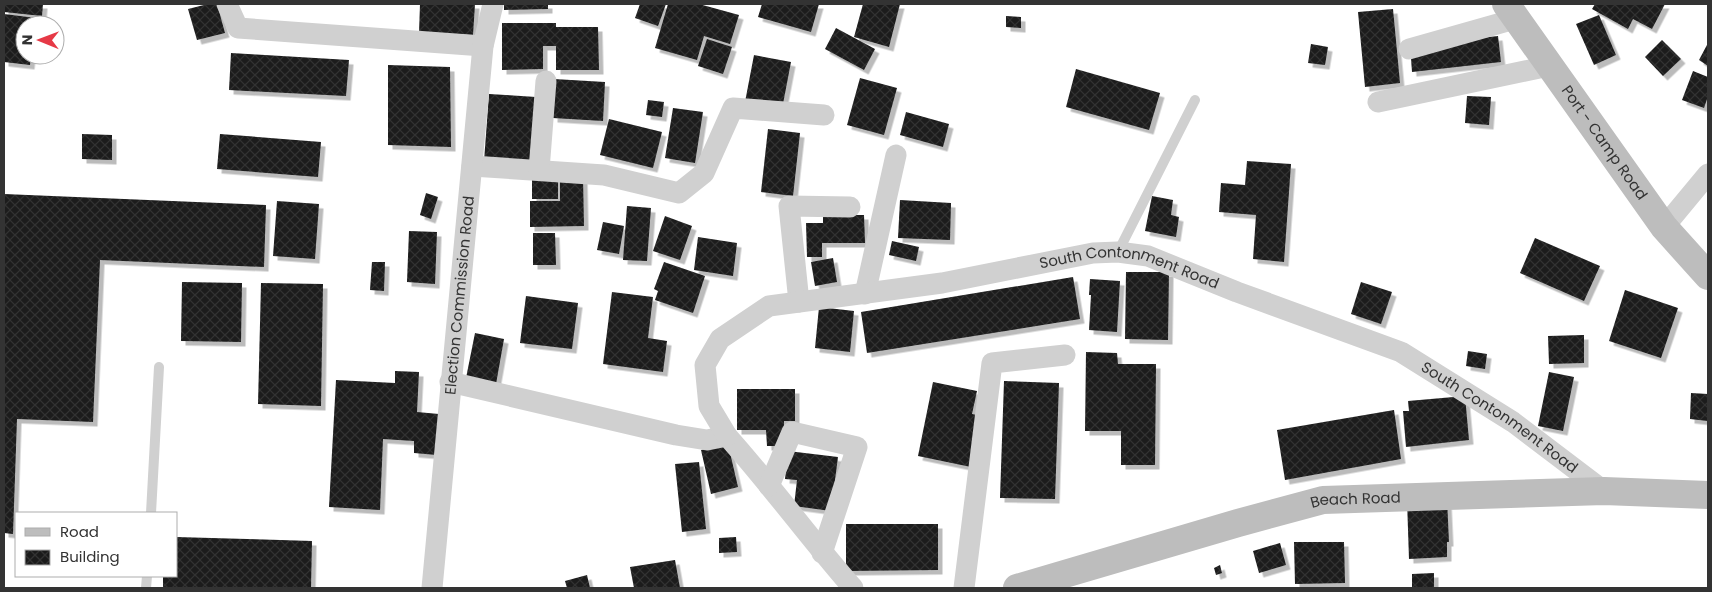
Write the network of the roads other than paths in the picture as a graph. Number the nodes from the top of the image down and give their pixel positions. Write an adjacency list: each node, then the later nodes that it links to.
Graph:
1 (227, 4): 4 (street)
2 (493, 4): 4 (street, Election Commission Road)
3 (1510, 11): 5 (street); 6 (main road, Port - Camp Road)
4 (483, 46): 12 (street, Election Commission Road)
5 (1409, 49)
6 (1549, 66): 9 (street); 16 (main road, Port - Camp Road)
7 (546, 82): 13 (street)
8 (1195, 100): 17 (lane)
9 (1378, 102)
10 (824, 115): 13 (street)
11 (896, 154): 19 (street)
12 (472, 166): 13 (street); 23 (street, Election Commission Road)
13 (539, 170)
14 (1708, 174): 16 (street)
15 (850, 208): 20 (street)
16 (1664, 227): 18 (main road, Port - Camp Road)
17 (1118, 252): 19 (street, South Contonment Road); 26 (street, South Contonment Road)
18 (1708, 276)
19 (865, 294): 20 (street, South Contonment Road)
20 (799, 302): 24 (street, South Contonment Road)
21 (1065, 355): 32 (street)
22 (160, 367): 28 (lane)
23 (450, 382): 24 (street); 30 (street, Election Commission Road)
24 (727, 436): 25 (street, South Contonment Road)
25 (769, 486): 29 (street, South Contonment Road); 29 (street)
26 (1604, 491): 27 (main road, Beach Road); 33 (main road, Beach Road)
27 (1708, 495)
28 (151, 512)
29 (822, 553): 31 (street, South Contonment Road)
30 (432, 588)
31 (853, 588)
32 (964, 588)
33 (1017, 588)

